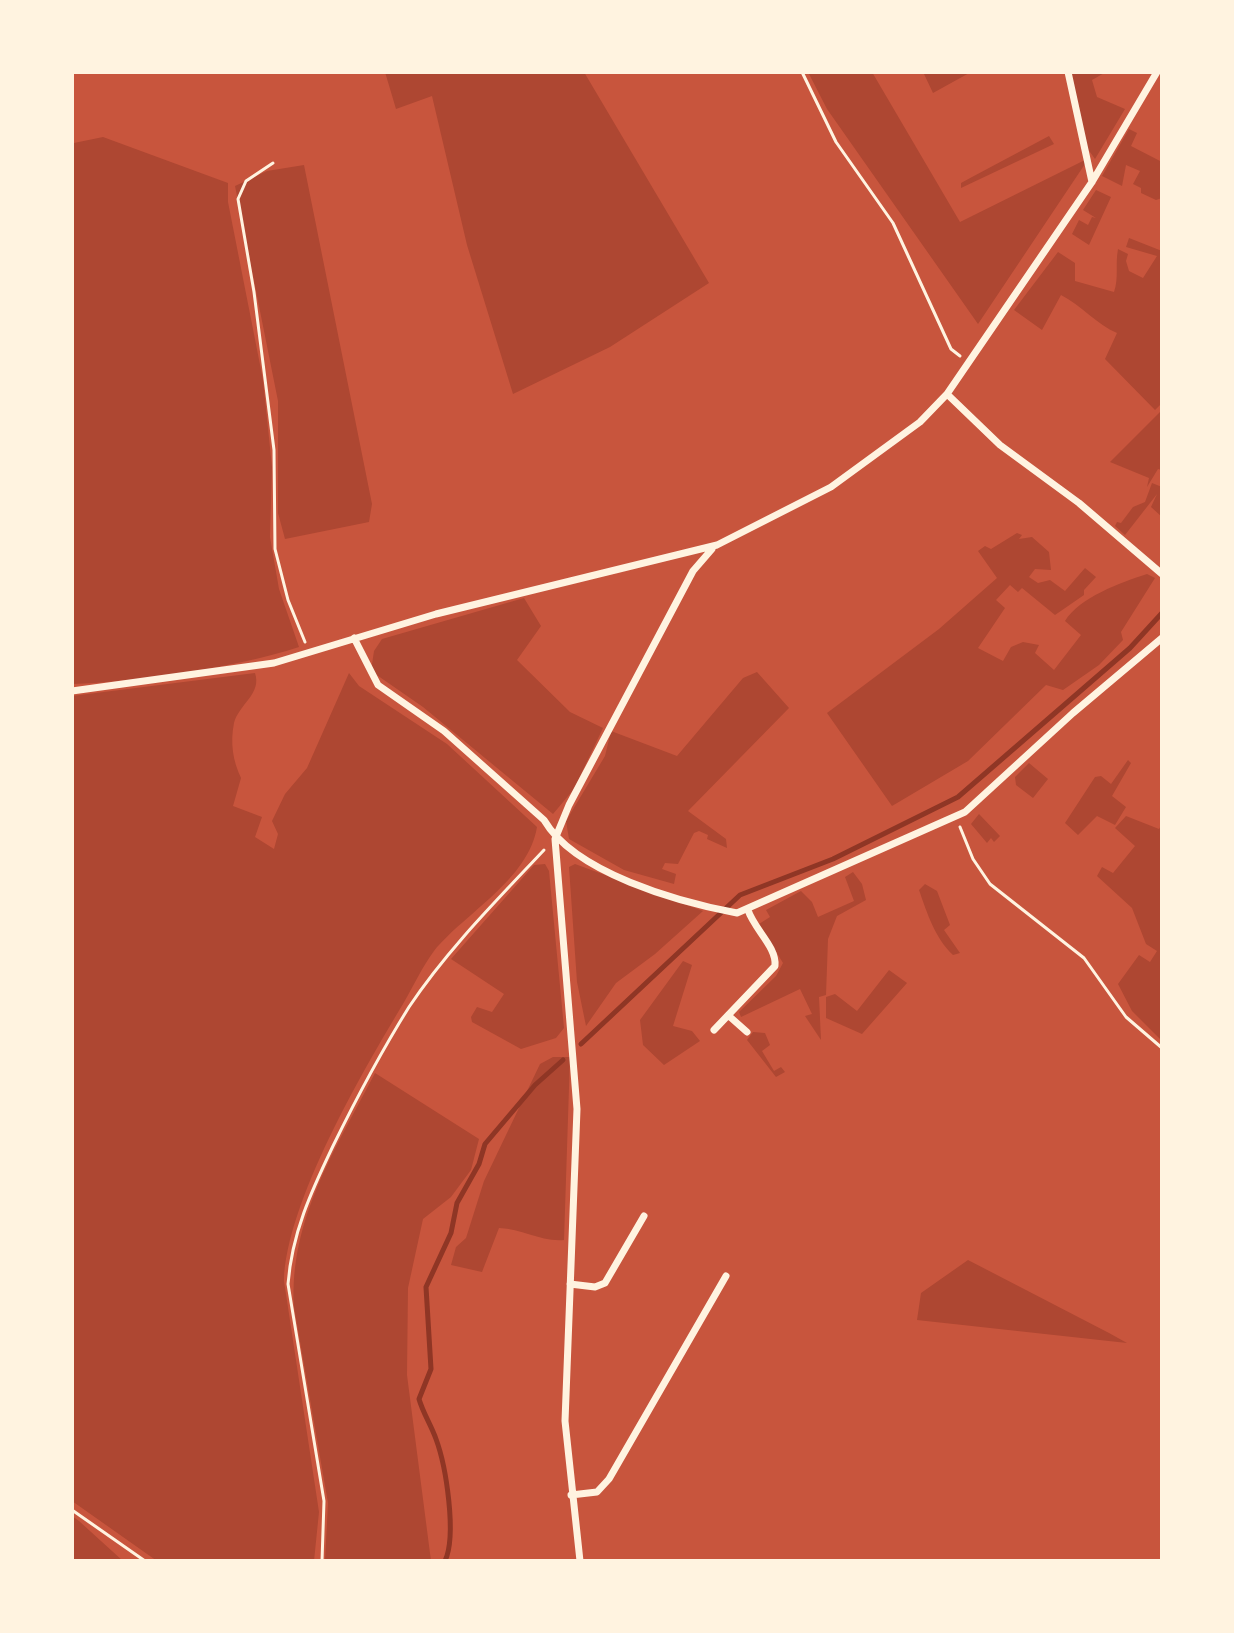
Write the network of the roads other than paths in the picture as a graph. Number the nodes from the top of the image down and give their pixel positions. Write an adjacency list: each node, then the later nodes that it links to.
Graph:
1 (1068, 72): 3 (street)
2 (1157, 72): 3 (street)
3 (1092, 182): 4 (street)
4 (947, 394): 5 (street); 6 (street)
5 (717, 545): 7 (street); 10 (street)
6 (1160, 571)
7 (354, 638): 9 (street); 10 (street)
8 (1162, 638): 11 (street)
9 (72, 691)
10 (555, 839): 11 (street); 17 (street)
11 (748, 910): 12 (street)
12 (729, 1016): 13 (street); 14 (street)
13 (714, 1030)
14 (747, 1032)
15 (644, 1216): 17 (street)
16 (726, 1276): 18 (street)
17 (570, 1284): 18 (street)
18 (571, 1495): 19 (street)
19 (580, 1561)

